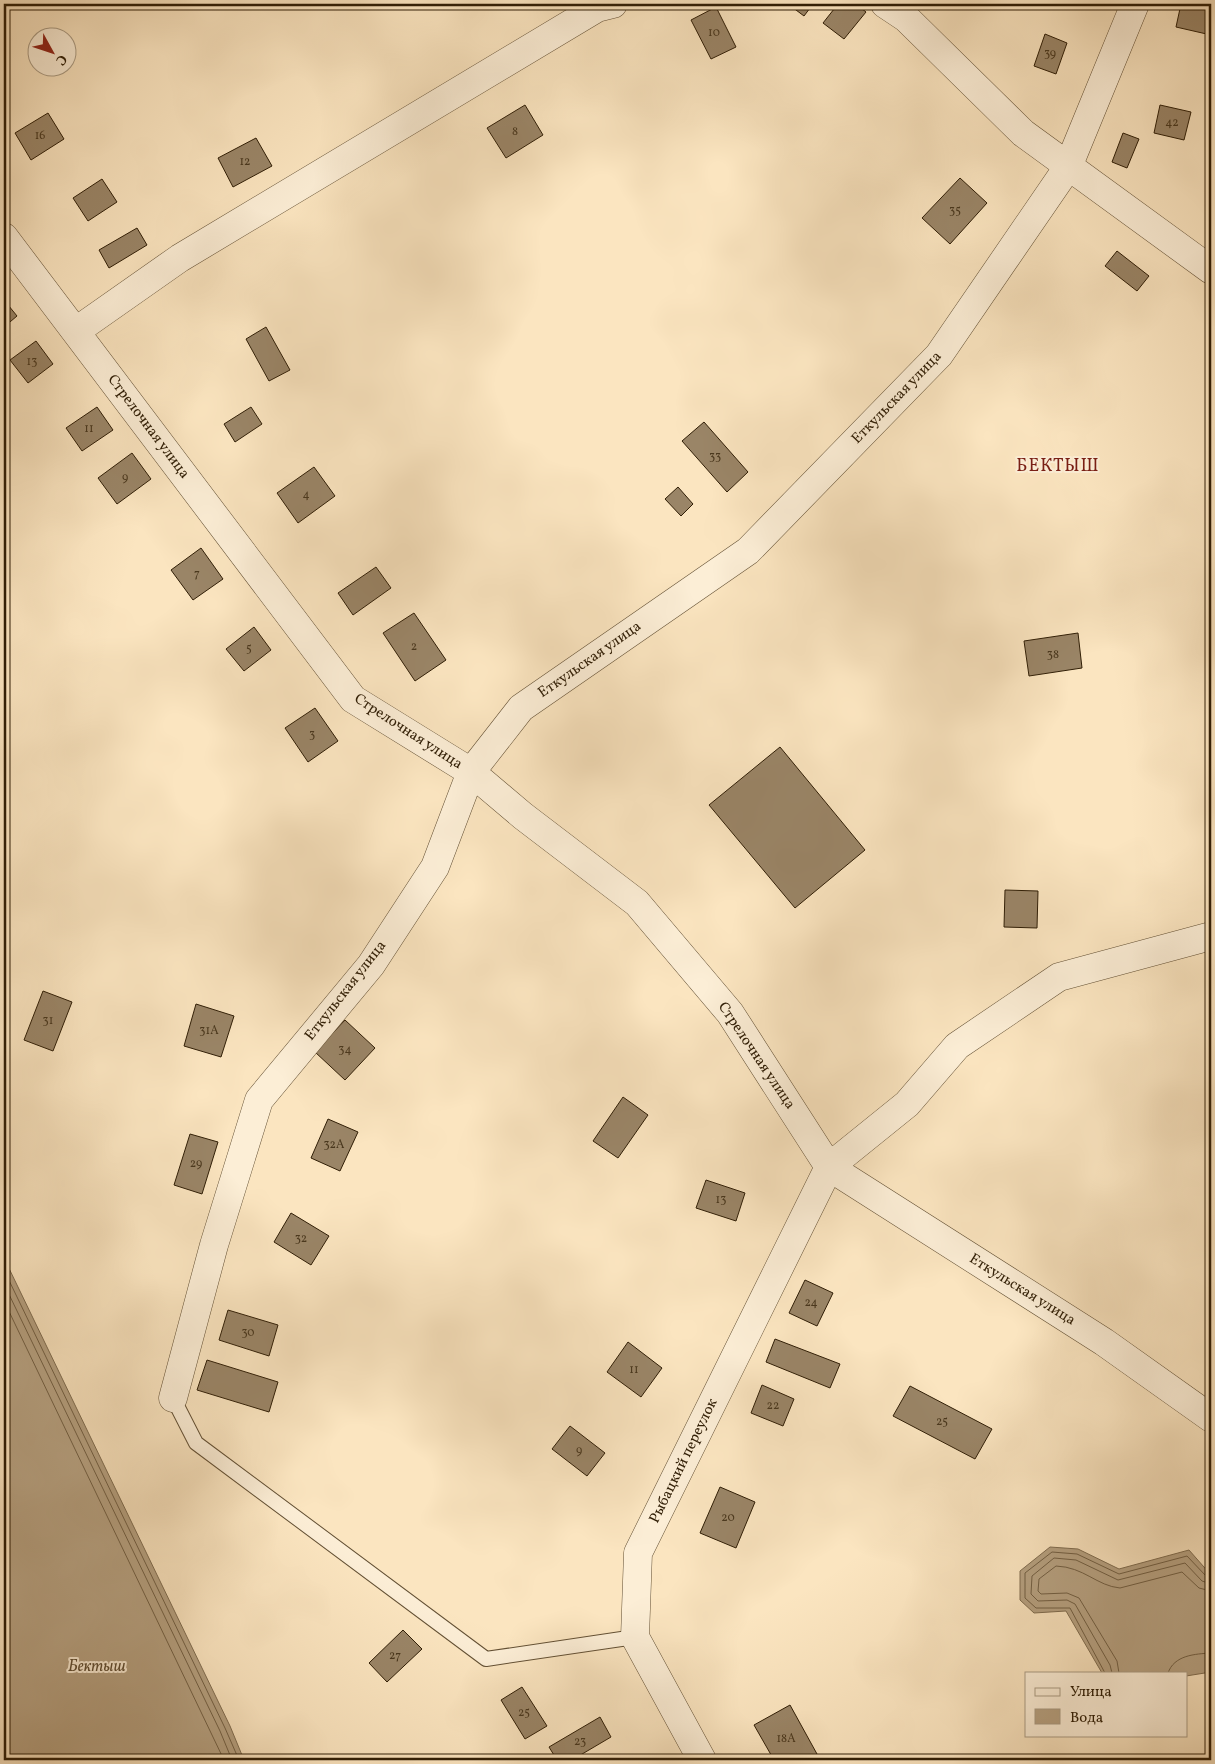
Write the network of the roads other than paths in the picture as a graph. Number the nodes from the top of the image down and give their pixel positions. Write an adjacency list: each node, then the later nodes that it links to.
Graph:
1 (613, 4): 7 (street)
2 (885, 4): 4 (street)
3 (1135, 4): 4 (street, Еткульская улица)
4 (1068, 167): 6 (street); 8 (street, Еткульская улица)
5 (4, 237): 7 (street, Стрелочная улица)
6 (1211, 270)
7 (76, 331): 8 (street, Стрелочная улица)
8 (471, 772): 10 (street, Стрелочная улица); 11 (street, Еткульская улица)
9 (1211, 936): 10 (street)
10 (829, 1167): 12 (street, Еткульская улица); 13 (street, Рыбацкий переулок)
11 (173, 1398): 13 (lane)
12 (1211, 1418)
13 (635, 1637): 14 (street)
14 (702, 1760)

